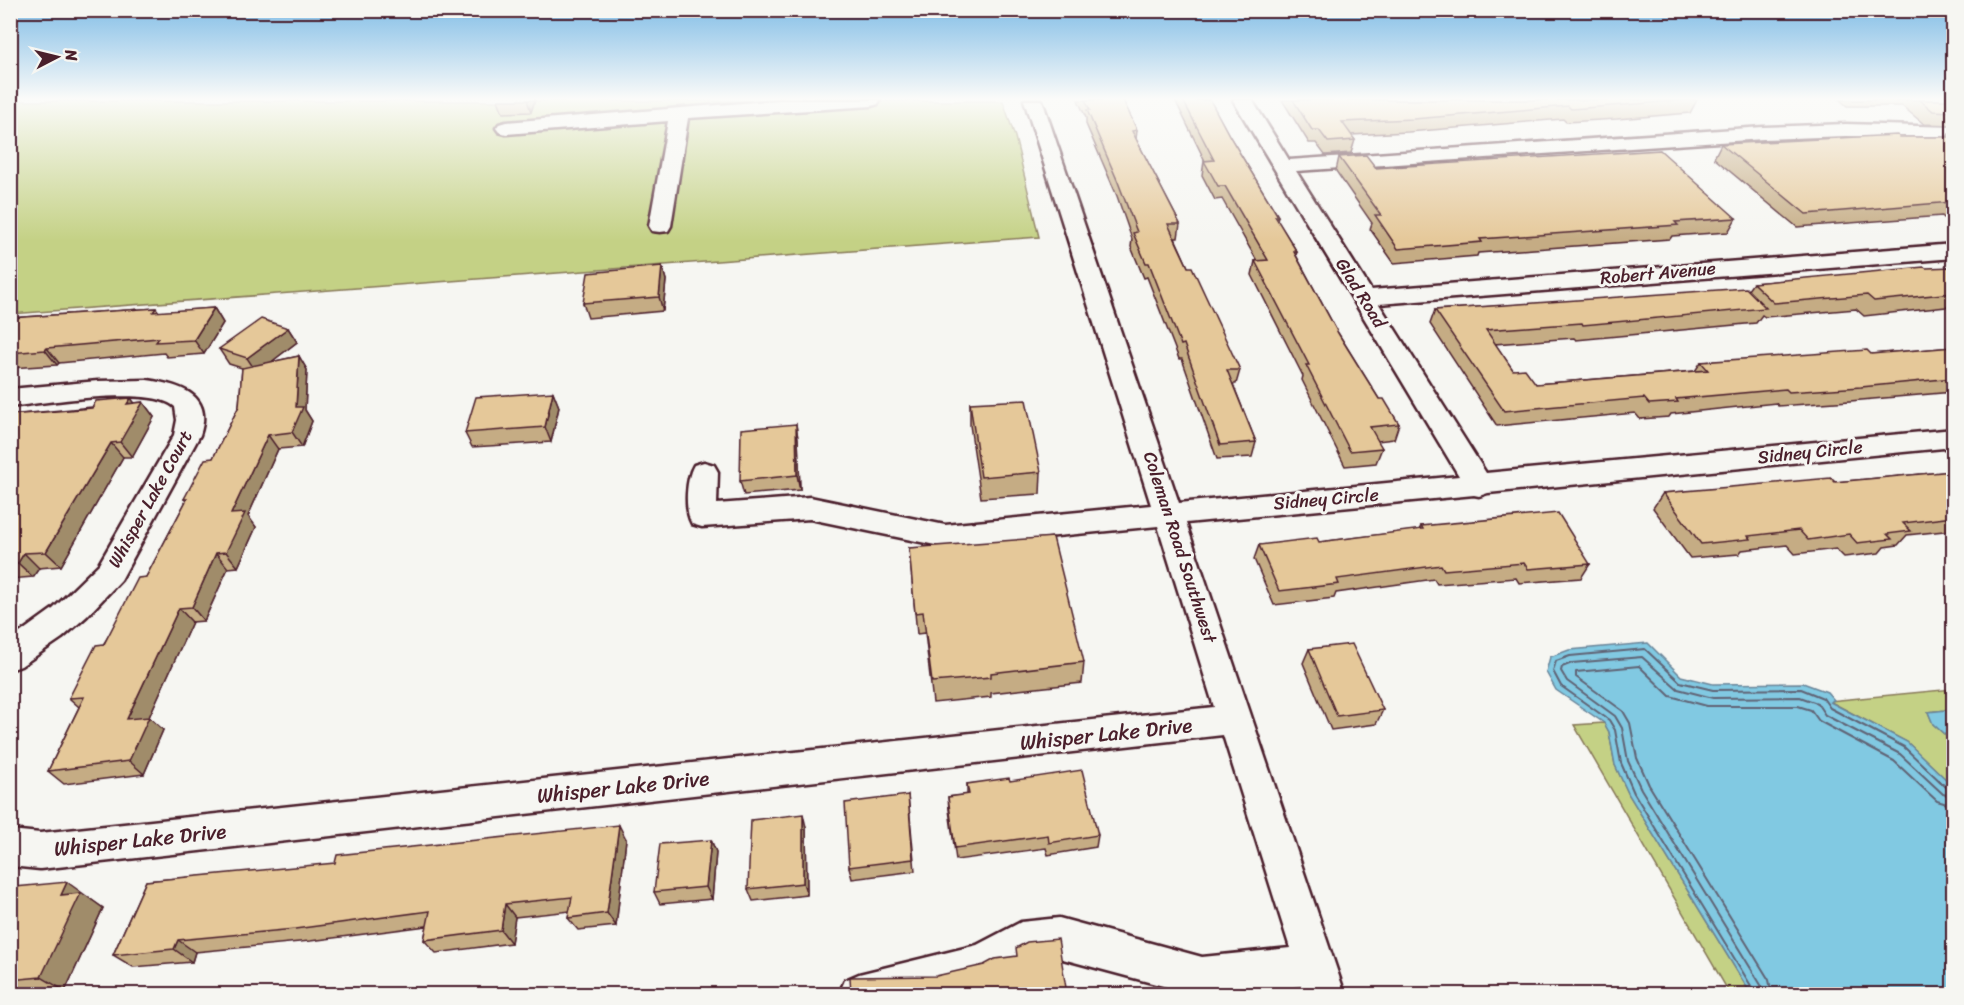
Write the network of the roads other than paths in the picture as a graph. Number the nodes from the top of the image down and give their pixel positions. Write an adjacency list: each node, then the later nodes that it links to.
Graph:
1 (666, 147): 6 (street)
2 (1048, 147): 13 (street, Coleman Road Southwest)
3 (1271, 147): 5 (street, Glad Road)
4 (1559, 147): 5 (street)
5 (1283, 166): 8 (street, Glad Road)
6 (660, 226)
7 (1953, 251): 8 (street, Robert Avenue)
8 (1364, 298): 12 (street, Glad Road)
9 (10, 398): 14 (street, Whisper Lake Court)
10 (1953, 438): 12 (street, Sidney Circle)
11 (704, 472): 13 (street, Sidney Circle)
12 (1479, 486): 13 (street, Sidney Circle)
13 (1169, 513): 15 (street, Coleman Road Southwest)
14 (10, 657)
15 (1236, 720): 16 (street, Whisper Lake Drive); 17 (street, Coleman Road Southwest)
16 (10, 848)
17 (1321, 980): 18 (street)
18 (859, 994)

